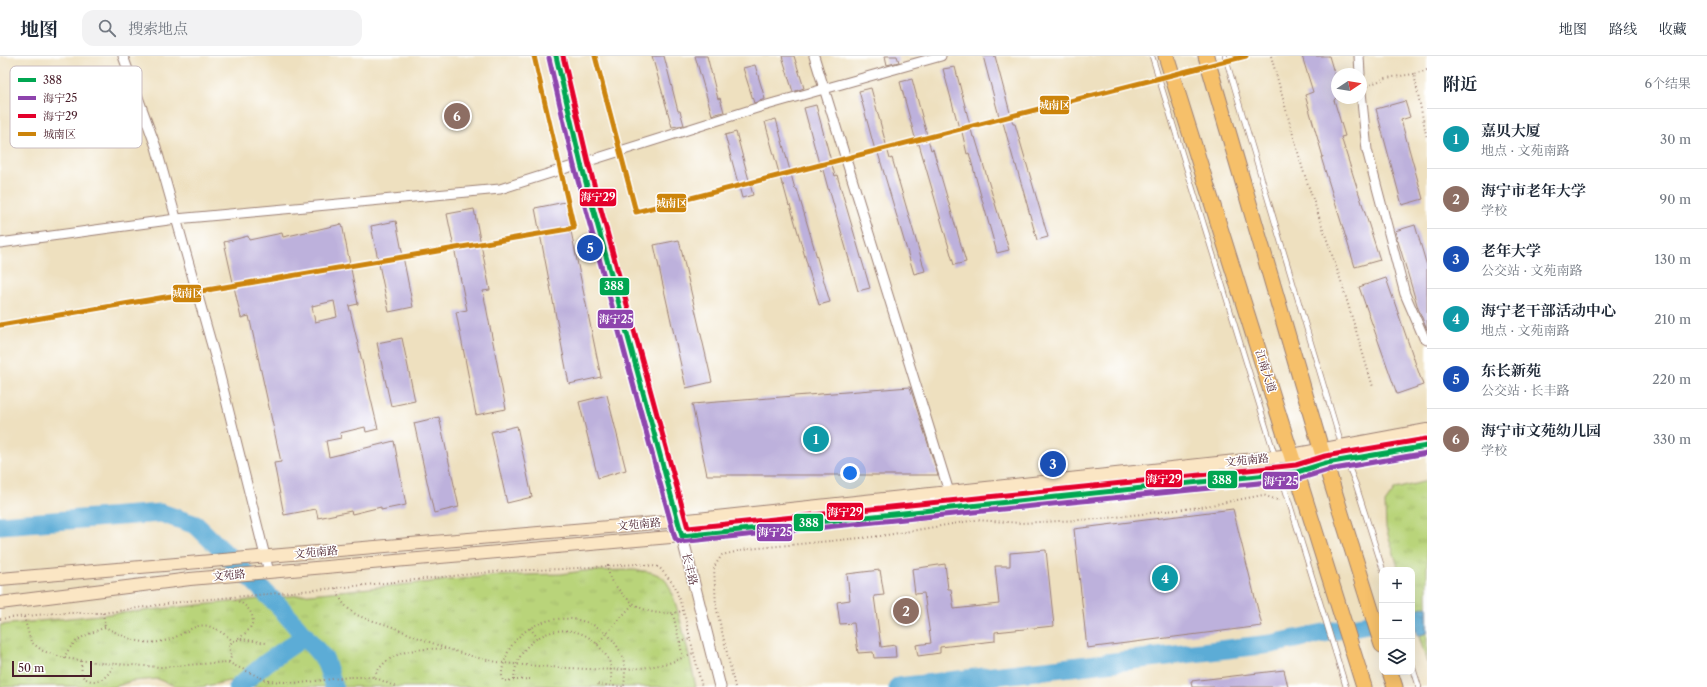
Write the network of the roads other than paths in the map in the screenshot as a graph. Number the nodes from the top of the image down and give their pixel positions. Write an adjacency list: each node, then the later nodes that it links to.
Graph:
1 (124, 56): 10 (street)
2 (556, 56): 15 (street, 长丰路)
3 (814, 56): 12 (street)
4 (942, 56): 12 (street)
5 (1152, 56): 24 (lane)
6 (1166, 56): 22 (highway, 江南大道)
7 (1206, 56): 23 (highway)
8 (1225, 56): 20 (lane)
9 (1359, 56): 11 (street)
10 (128, 66)
11 (1360, 68)
12 (823, 88): 15 (street); 28 (street)
13 (1362, 104): 18 (street)
14 (142, 107): 16 (street)
15 (581, 164): 16 (street); 30 (street, 长丰路)
16 (176, 219): 17 (street); 32 (street)
17 (0, 243)
18 (1427, 340)
19 (1427, 430): 20 (main road, 文苑南路)
20 (1343, 445): 23 (main road, 文苑南路); 25 (lane)
21 (1427, 446): 25 (main road, 文苑南路)
22 (1292, 455): 23 (main road, 文苑南路); 24 (main road, 文苑南路); 26 (highway, 江南大道)
23 (1324, 456): 25 (main road, 文苑南路); 26 (main road, 文苑南路); 37 (highway)
24 (1275, 457): 27 (lane); 28 (main road, 文苑南路)
25 (1346, 460): 33 (lane)
26 (1298, 472): 27 (main road, 文苑南路); 42 (highway, 江南大道)
27 (1281, 474): 29 (main road, 文苑南路); 41 (lane)
28 (949, 492): 29 (street); 30 (main road, 文苑南路)
29 (954, 508): 31 (main road, 文苑南路)
30 (679, 521): 31 (street, 长丰路); 32 (main road, 文苑南路)
31 (682, 536): 34 (main road, 文苑南路); 40 (street, 长丰路)
32 (259, 557): 34 (street); 35 (main road, 文苑路)
33 (1382, 567)
34 (269, 572): 36 (main road, 文苑路)
35 (0, 579)
36 (0, 603)
37 (1380, 639)
38 (1415, 674): 44 (lane)
39 (1391, 675): 43 (highway)
40 (720, 687)
41 (1346, 687)
42 (1364, 687)
43 (1395, 687)
44 (1419, 687)

